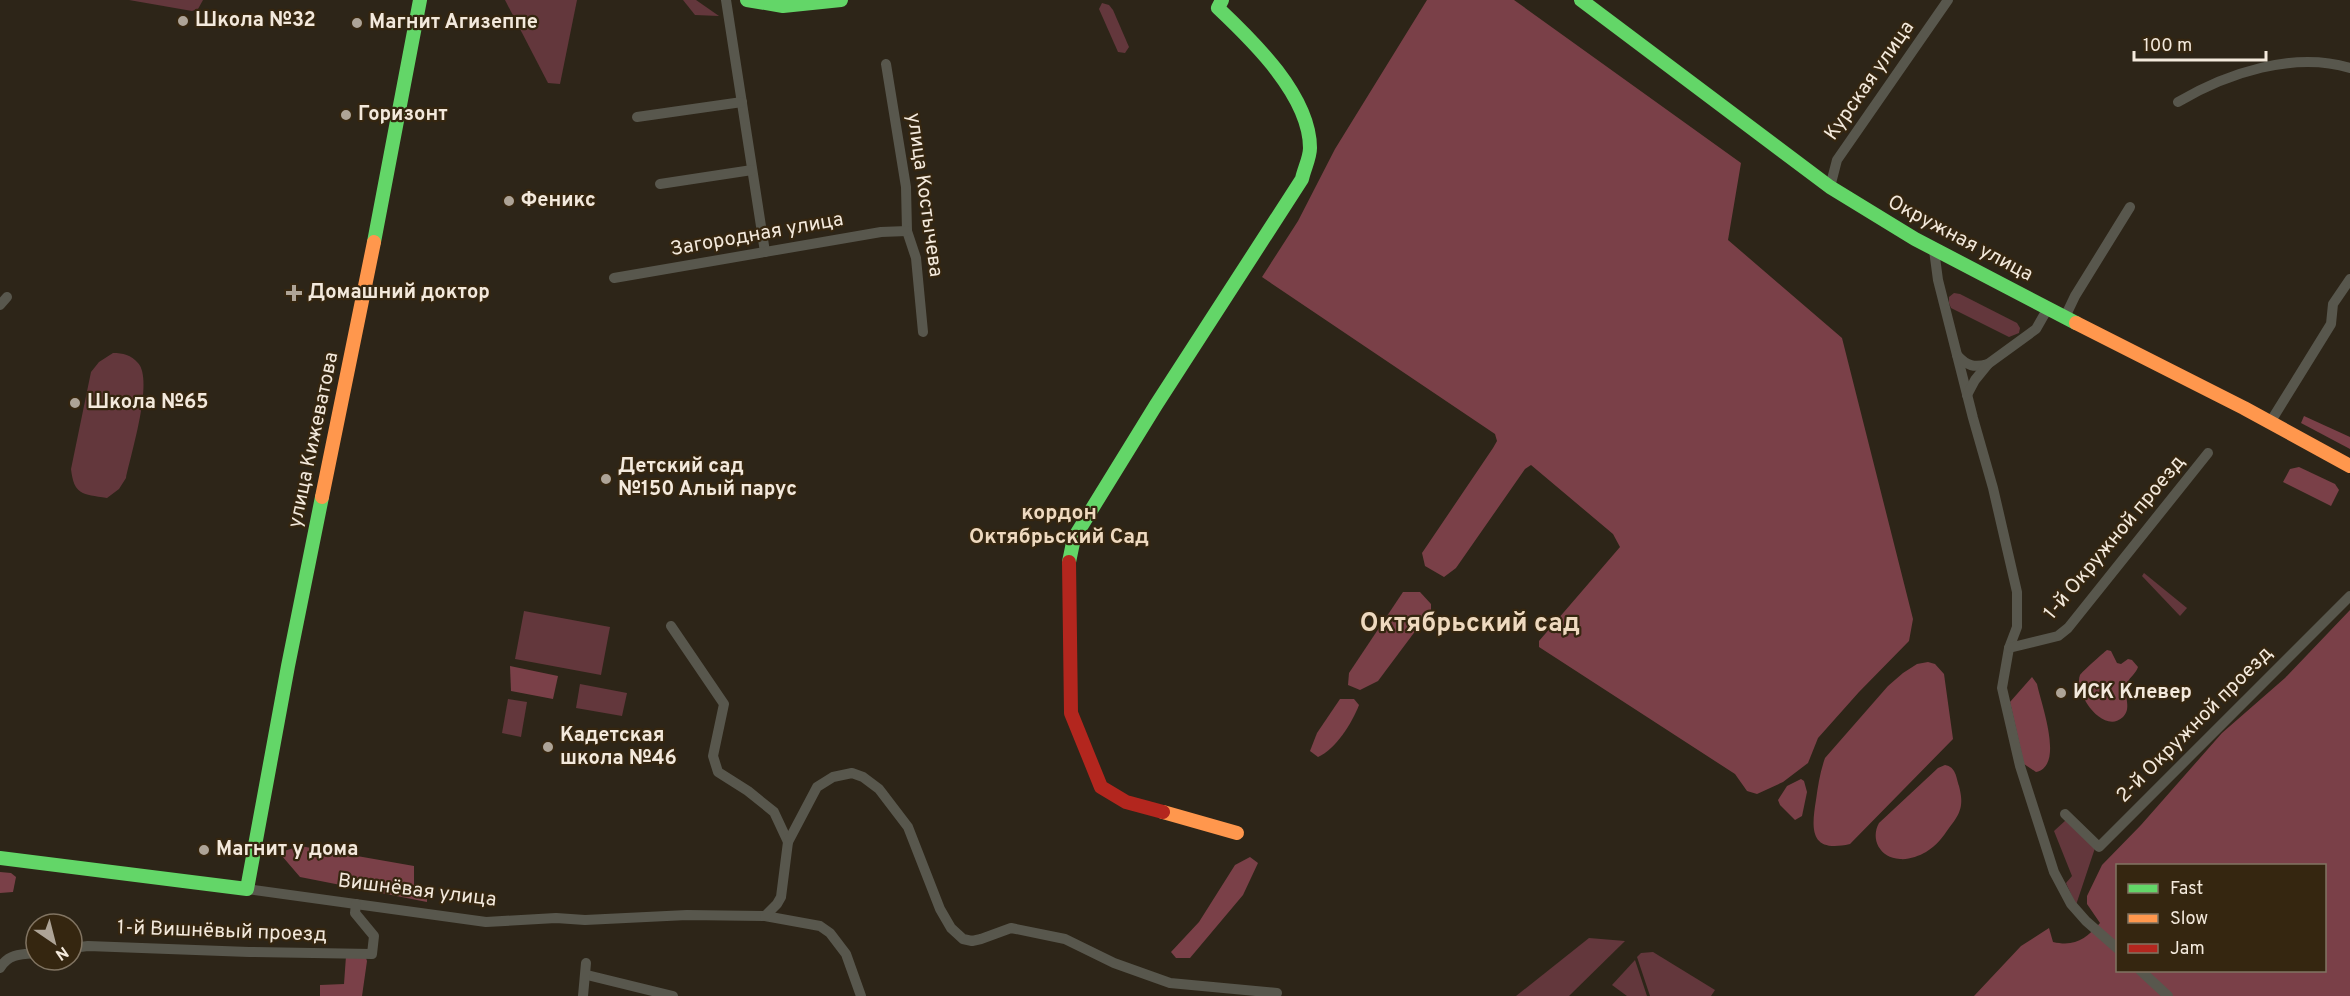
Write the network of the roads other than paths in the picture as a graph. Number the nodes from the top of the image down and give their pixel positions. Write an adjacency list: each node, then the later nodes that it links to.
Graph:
1 (420, 0): 38 (main road, улица Кижеватова)
2 (726, 0): 10 (street)
3 (747, 0): 4 (main road)
4 (841, 0)
5 (1222, 0): 35 (main road)
6 (1581, 0): 15 (main road, Окружная улица)
7 (1948, 0): 15 (street, Курская улица)
8 (886, 64): 17 (street, улица Костычева)
9 (2350, 68): 11 (street)
10 (742, 102): 12 (street); 13 (street)
11 (2178, 102)
12 (637, 117)
13 (752, 170): 14 (street); 19 (street)
14 (660, 184)
15 (1830, 187): 18 (main road, Окружная улица)
16 (2130, 207): 23 (street)
17 (907, 231): 19 (street, Загородная улица); 24 (street, улица Костычева)
18 (1934, 250): 22 (main road, Окружная улица); 25 (street)
19 (765, 252): 20 (street, Загородная улица)
20 (614, 278)
21 (2350, 279): 28 (street)
22 (2048, 308): 23 (main road, Окружная улица); 26 (street)
23 (2065, 317): 28 (main road, Окружная улица)
24 (923, 332)
25 (1957, 355): 26 (street); 27 (street)
26 (1988, 364): 27 (street)
27 (1967, 395): 33 (street)
28 (2271, 421): 30 (main road, Окружная улица)
29 (2208, 453): 33 (street, 1-й Окружной проезд)
30 (2350, 466)
31 (2350, 596): 34 (street, 2-й Окружной проезд)
32 (671, 626): 36 (street)
33 (2010, 648): 42 (street)
34 (2065, 814)
35 (1237, 833)
36 (788, 842): 40 (street); 46 (street)
37 (0, 858): 38 (main road, Вишнёвая улица)
38 (247, 889): 39 (street, Вишнёвая улица)
39 (356, 904): 40 (street, Вишнёвая улица); 41 (street, 1-й Вишнёвый проезд)
40 (765, 916): 49 (street, Вишнёвая улица)
41 (84, 946)
42 (2116, 947)
43 (24, 955): 44 (street)
44 (0, 968)
45 (2142, 972): 50 (street)
46 (1277, 993)
47 (583, 996): 48 (street)
48 (673, 996)
49 (861, 996)
50 (2168, 996)

